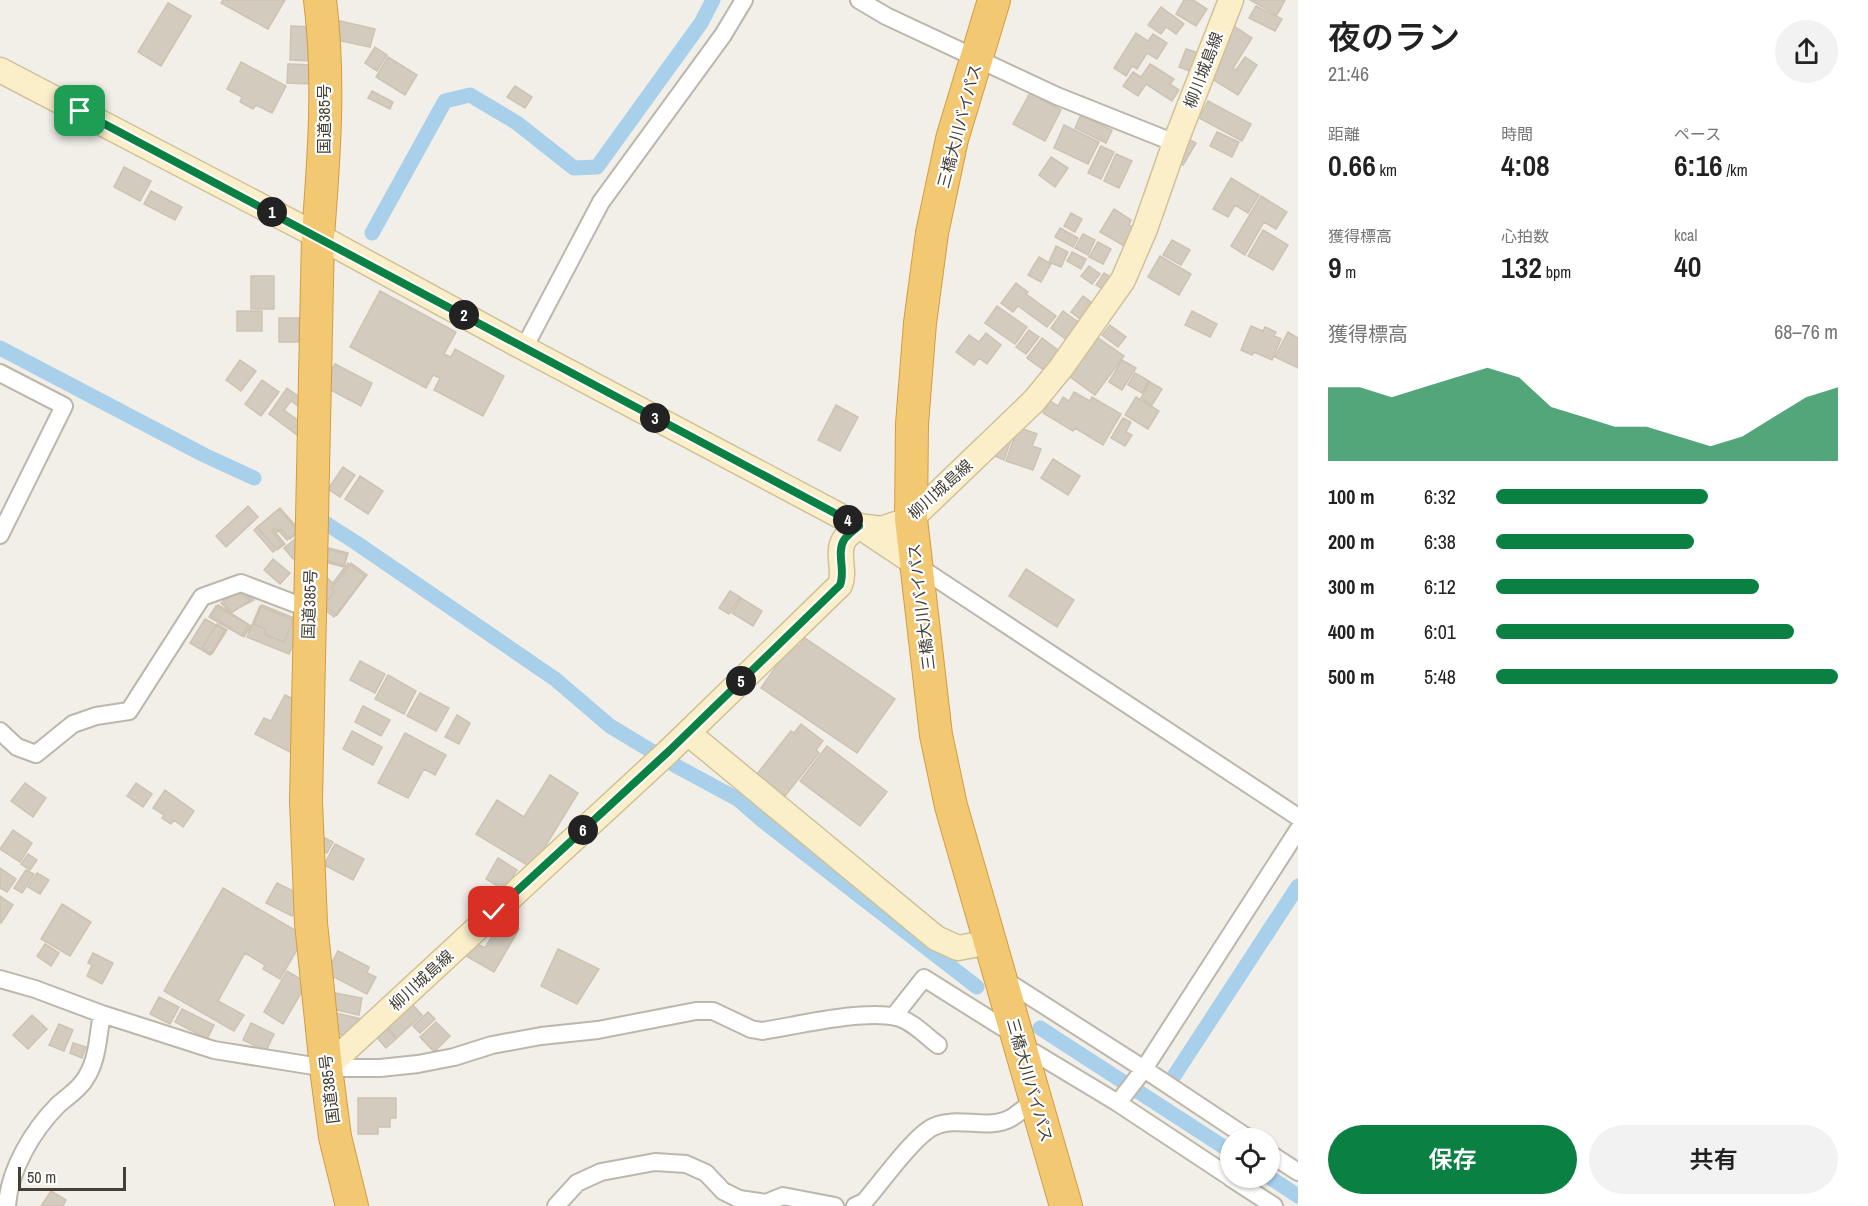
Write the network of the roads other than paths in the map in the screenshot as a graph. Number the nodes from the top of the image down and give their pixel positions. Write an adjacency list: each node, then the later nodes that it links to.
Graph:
1 (744, 0): 10 (street)
2 (858, 0): 6 (street)
3 (994, 0): 6 (highway, 三橋大川バイパス)
4 (1231, 0): 8 (main road, 柳川城島線)
5 (316, 2): 9 (highway, 国道385号)
6 (977, 58): 8 (street); 12 (highway, 三橋大川バイパス)
7 (0, 70): 9 (main road)
8 (1175, 143): 12 (main road, 柳川城島線)
9 (318, 236): 10 (main road); 16 (highway, 国道385号)
10 (524, 348): 13 (main road)
11 (0, 373): 14 (street)
12 (911, 519): 13 (main road, 柳川城島線); 15 (highway, 三橋大川バイパス)
13 (859, 526): 15 (main road); 18 (main road, 柳川城島線)
14 (0, 534)
15 (916, 564): 19 (street); 21 (highway, 三橋大川バイパス)
16 (309, 609): 17 (street); 29 (highway, 国道385号)
17 (0, 730)
18 (688, 733): 21 (main road); 29 (main road, 柳川城島線)
19 (1298, 817)
20 (1298, 830): 30 (street)
21 (991, 942): 42 (highway, 三橋大川バイパス)
22 (0, 979): 24 (street)
23 (1014, 986): 30 (street)
24 (102, 1014): 29 (street); 37 (street)
25 (894, 1016): 26 (street); 27 (street); 29 (street)
26 (1002, 1027)
27 (938, 1045)
28 (1035, 1053): 30 (street)
29 (328, 1082): 38 (highway, 国道385号)
30 (1131, 1086): 32 (street); 34 (street)
31 (1026, 1107): 41 (street)
32 (1226, 1128)
33 (1280, 1160): 35 (street)
34 (1220, 1167)
35 (1298, 1172)
36 (1247, 1188): 43 (street)
37 (7, 1206)
38 (352, 1206)
39 (556, 1206): 40 (street)
40 (835, 1206)
41 (855, 1206)
42 (1066, 1206)
43 (1274, 1206)

